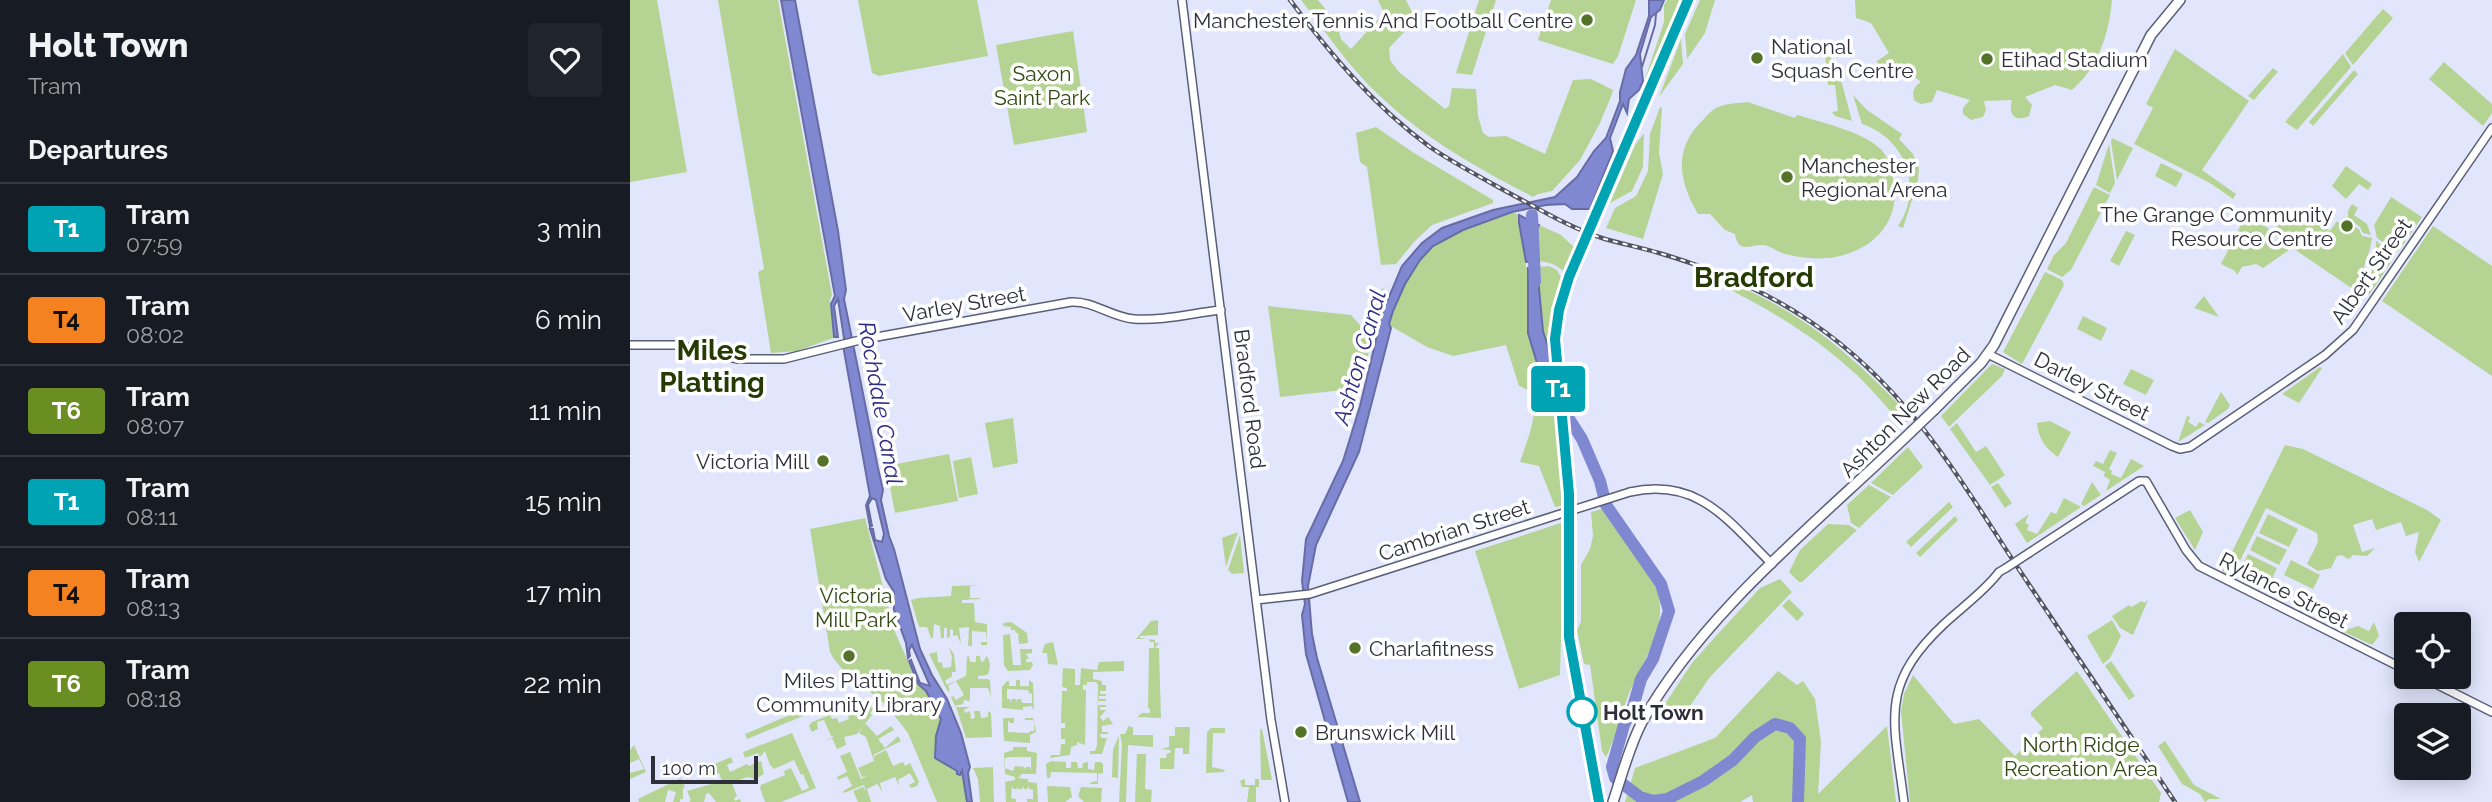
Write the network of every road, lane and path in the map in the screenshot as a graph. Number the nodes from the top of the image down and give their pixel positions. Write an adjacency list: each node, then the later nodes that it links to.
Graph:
1 (1182, 0): 4 (street, Bradford Road)
2 (2180, 0): 6 (main road, Ashton New Road)
3 (2492, 128): 7 (street, Albert Street)
4 (1221, 310): 5 (street, Varley Street); 9 (street, Bradford Road)
5 (630, 345)
6 (1988, 354): 7 (street, Darley Street); 8 (main road, Ashton New Road, bridge)
7 (2180, 449)
8 (1772, 564): 9 (street, Cambrian Street, bridge); 14 (main road, Ashton New Road)
9 (1256, 600): 13 (street, Bradford Road)
10 (2394, 664): 15 (street, Rylance Street, bridge)
11 (2446, 689): 12 (street)
12 (2492, 712)
13 (1285, 802)
14 (1613, 802)
15 (1903, 802)

